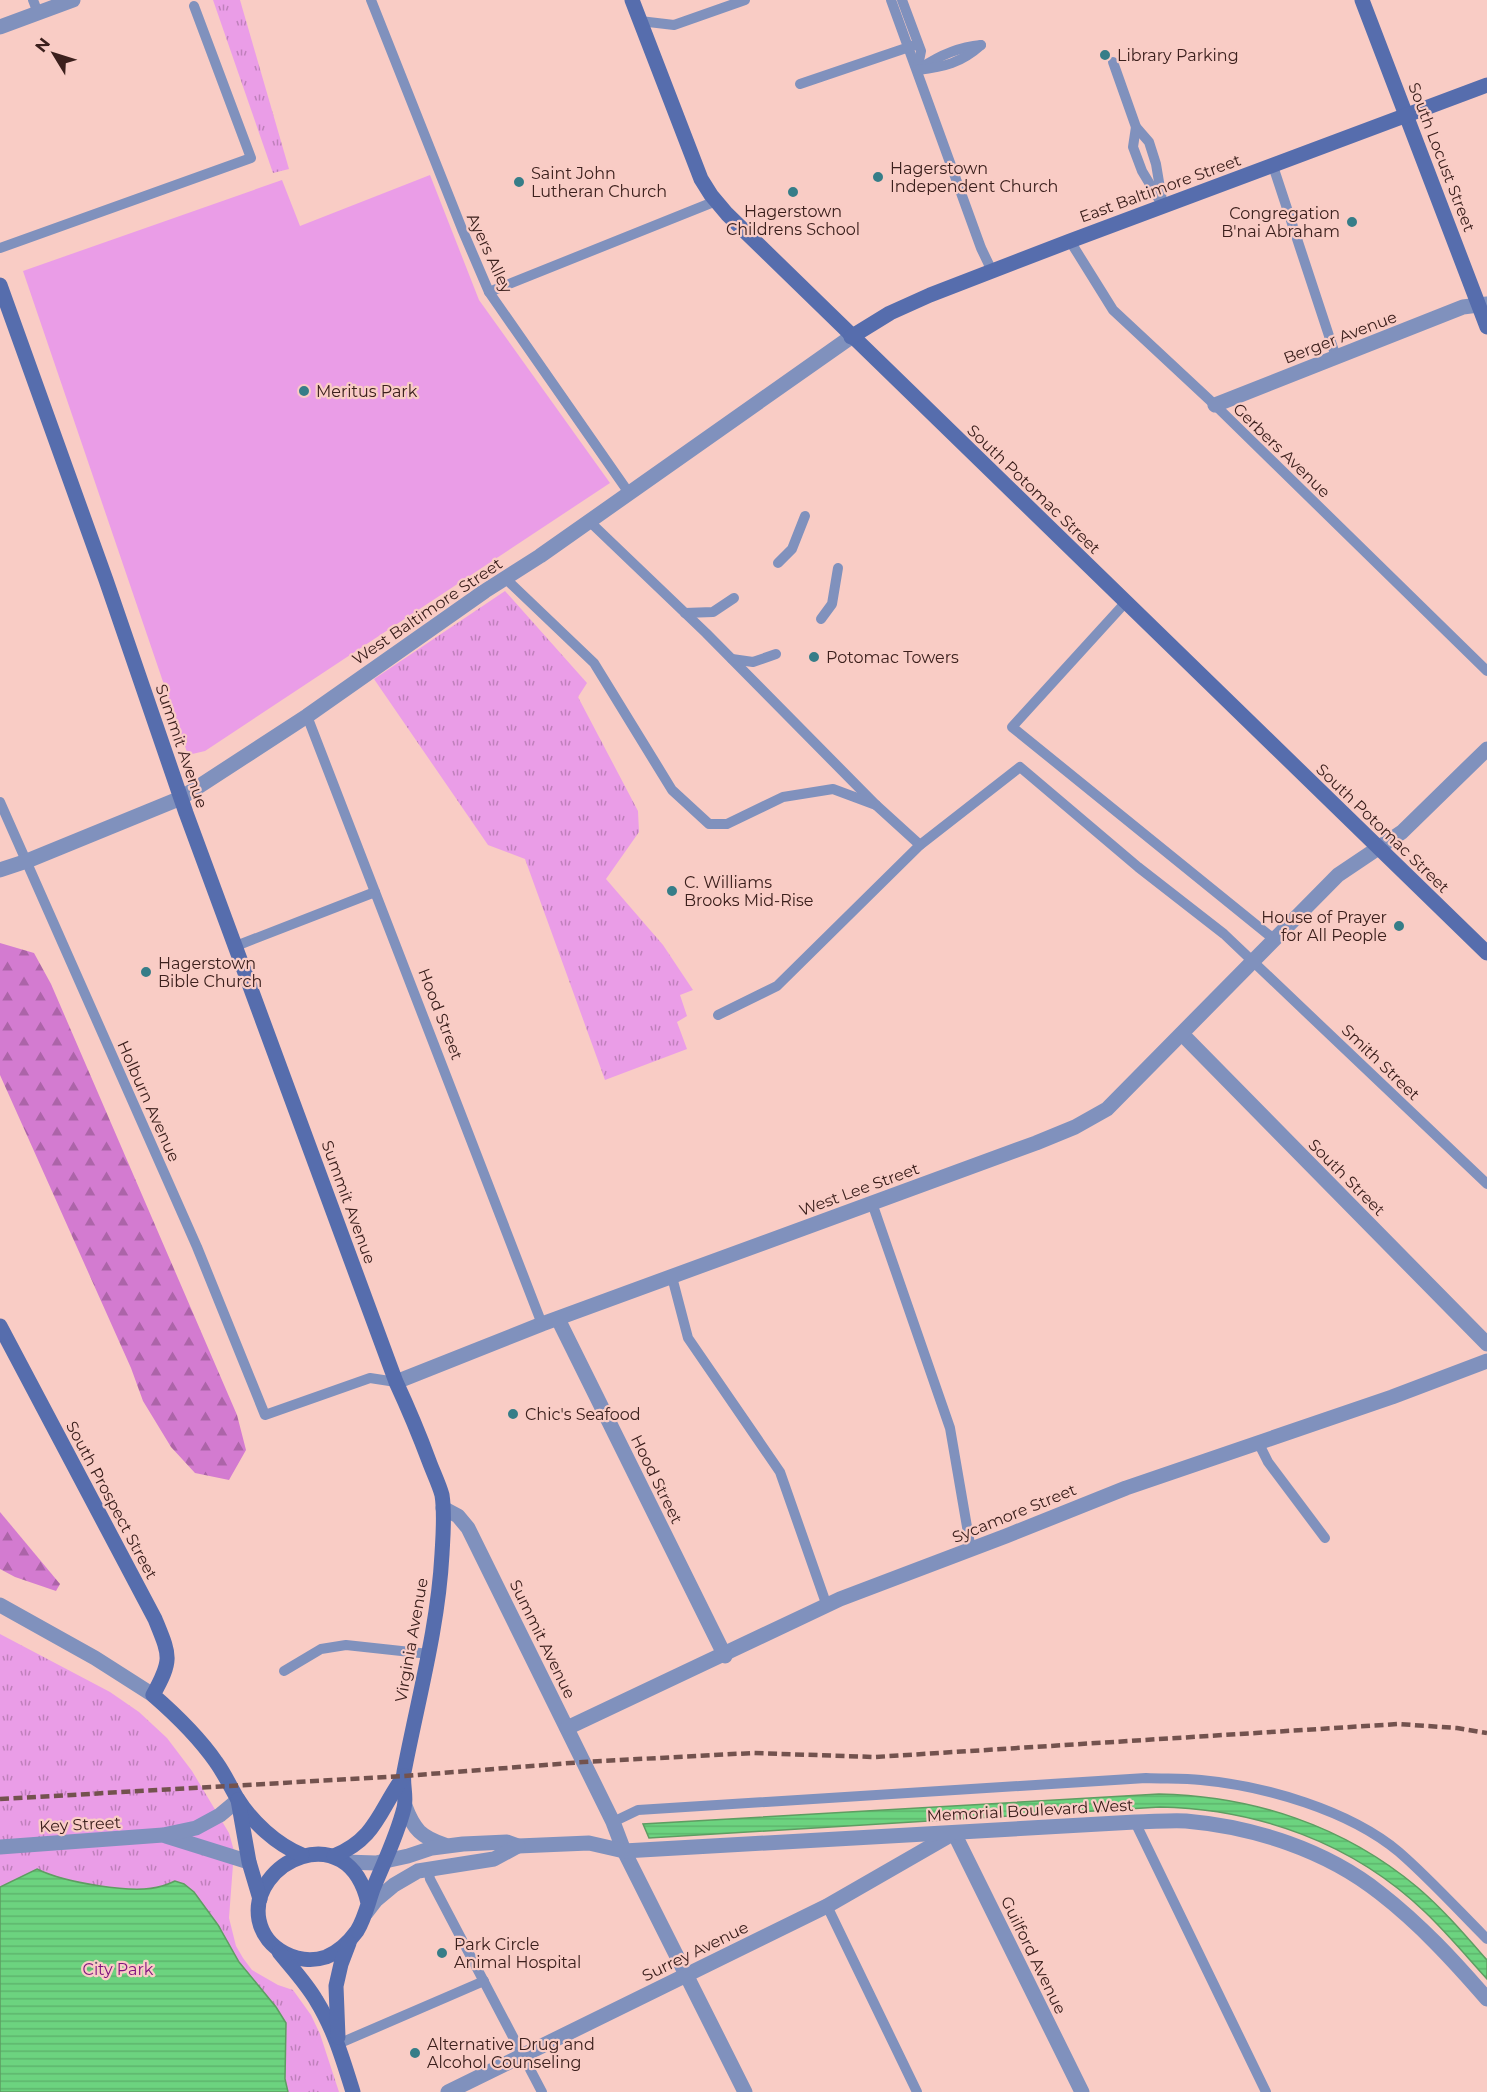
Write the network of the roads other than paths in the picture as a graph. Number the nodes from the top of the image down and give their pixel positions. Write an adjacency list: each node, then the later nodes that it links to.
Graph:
1 (73, 0): 9 (street)
2 (371, 0): 26 (lane, Ayers Alley)
3 (632, 0): 10 (main road, South Potomac Street)
4 (745, 0): 10 (lane)
5 (891, 0): 12 (lane)
6 (902, 0): 12 (lane)
7 (1362, 0): 17 (main road, South Locust Street)
8 (194, 6): 23 (lane)
9 (35, 7): 11 (street)
10 (640, 21): 20 (main road, South Potomac Street)
11 (0, 27)
12 (914, 45): 14 (lane); 15 (lane)
13 (1113, 62): 18 (lane)
14 (918, 69): 14 (lane); 24 (lane)
15 (800, 84)
16 (1487, 85): 17 (main road, East Baltimore Street)
17 (1406, 115): 19 (main road, East Baltimore Street); 27 (main road, South Locust Street)
18 (1136, 128): 21 (lane); 21 (lane)
19 (1273, 166): 21 (main road, East Baltimore Street); 30 (lane)
20 (716, 201): 26 (lane); 29 (main road, South Potomac Street)
21 (1163, 206): 22 (main road, East Baltimore Street)
22 (1070, 241): 24 (main road, East Baltimore Street); 31 (lane, Gerbers Avenue)
23 (0, 248)
24 (992, 271): 29 (main road, East Baltimore Street)
25 (0, 285): 47 (main road, Summit Avenue)
26 (489, 292): 32 (lane, Ayers Alley)
27 (1483, 305): 28 (main road, South Locust Street); 30 (street, Berger Avenue)
28 (1487, 327)
29 (851, 337): 32 (street, West Baltimore Street); 39 (main road, South Potomac Street)
30 (1336, 357): 31 (street, Berger Avenue)
31 (1215, 405): 44 (lane, Gerbers Avenue)
32 (629, 493): 34 (street, West Baltimore Street)
33 (805, 516): 35 (lane)
34 (589, 521): 37 (street, West Baltimore Street); 40 (lane)
35 (778, 563)
36 (838, 568): 41 (lane)
37 (506, 578): 45 (street, West Baltimore Street); 49 (lane)
38 (734, 598): 40 (lane)
39 (1125, 603): 51 (main road, South Potomac Street); 55 (lane)
40 (685, 613): 43 (lane)
41 (821, 619)
42 (776, 654): 43 (lane)
43 (732, 659): 49 (lane)
44 (1487, 671)
45 (307, 716): 47 (street, West Baltimore Street); 54 (lane, Hood Street)
46 (1487, 749): 51 (street, West Lee Street)
47 (181, 798): 52 (street, West Baltimore Street); 56 (main road, Summit Avenue)
48 (0, 802): 52 (lane, Holburn Avenue)
49 (876, 806): 50 (lane)
50 (920, 845): 58 (lane, Smith Street); 59 (lane)
51 (1379, 849): 55 (street, West Lee Street); 57 (main road, South Potomac Street)
52 (27, 861): 53 (street, West Baltimore Street); 70 (lane, Holburn Avenue)
53 (0, 870)
54 (375, 892): 56 (lane); 65 (lane, Hood Street)
55 (1275, 940): 58 (street, West Lee Street)
56 (236, 946): 69 (main road, Summit Avenue)
57 (1487, 953)
58 (1254, 962): 60 (street, West Lee Street); 61 (lane, Smith Street)
59 (718, 1015)
60 (1182, 1034): 62 (street, West Lee Street); 67 (street, South Street)
61 (1487, 1184)
62 (872, 1203): 63 (street, West Lee Street); 74 (lane)
63 (672, 1277): 64 (street, West Lee Street); 76 (lane)
64 (558, 1319): 65 (street, West Lee Street); 78 (street, Hood Street)
65 (542, 1324): 69 (street, West Lee Street)
66 (0, 1326): 80 (main road, South Prospect Street)
67 (1487, 1344)
68 (1487, 1361): 71 (street, Sycamore Street)
69 (396, 1382): 70 (lane, West Lee Street); 72 (main road, Summit Avenue)
70 (265, 1415)
71 (1258, 1442): 73 (lane); 74 (street, Sycamore Street)
72 (443, 1508): 77 (main road, Virginia Avenue); 81 (street, Summit Avenue)
73 (1325, 1538)
74 (971, 1550): 76 (street, Sycamore Street)
75 (0, 1605): 80 (street)
76 (827, 1605): 78 (street, Sycamore Street)
77 (429, 1654): 79 (lane); 82 (main road, Virginia Avenue)
78 (724, 1656): 81 (street, Sycamore Street)
79 (284, 1671)
80 (153, 1695): 83 (main road)
81 (567, 1728): 85 (street, Summit Avenue)
82 (404, 1776): 84 (main road, Virginia Avenue); 94 (main road, Virginia Avenue)
83 (238, 1800): 88 (street, Key Street); 93 (main road); 96 (main road)
84 (405, 1806): 89 (street); 95 (main road, Virginia Avenue)
85 (613, 1822): 92 (street, Summit Avenue); 101 (lane)
86 (1135, 1822): 87 (street, Memorial Boulevard West); 106 (street, Memorial Boulevard West); 115 (lane)
87 (954, 1833): 92 (street, Memorial Boulevard West); 99 (street, Surrey Avenue); 114 (street, Guilford Avenue)
88 (163, 1835): 91 (street, Key Street); 96 (street, Key Street)
89 (448, 1846): 90 (street, Memorial Boulevard West); 95 (street, Memorial Boulevard West)
90 (518, 1846): 92 (street, Memorial Boulevard West); 97 (street, Memorial Boulevard West)
91 (0, 1847)
92 (624, 1851): 104 (street, Summit Avenue)
93 (302, 1855): 94 (main road); 98 (main road)
94 (339, 1859): 95 (street, Memorial Boulevard West); 100 (main road)
95 (385, 1861): 100 (main road, Virginia Avenue)
96 (249, 1862): 98 (main road)
97 (428, 1869): 100 (street, Memorial Boulevard West); 105 (lane)
98 (260, 1899): 103 (main road)
99 (827, 1906): 104 (street, Surrey Avenue); 113 (lane)
100 (366, 1909): 102 (main road)
101 (1487, 1939)
102 (350, 1940): 103 (main road); 107 (main road)
103 (275, 1947): 107 (main road)
104 (687, 1975): 108 (street, Surrey Avenue); 112 (street, Summit Avenue)
105 (484, 1981): 107 (lane); 108 (lane)
106 (1487, 1999)
107 (338, 2044): 109 (main road)
108 (524, 2056): 110 (street, Surrey Avenue); 111 (lane)
109 (353, 2092)
110 (448, 2092)
111 (542, 2092)
112 (745, 2092)
113 (917, 2092)
114 (1082, 2092)
115 (1266, 2092)

